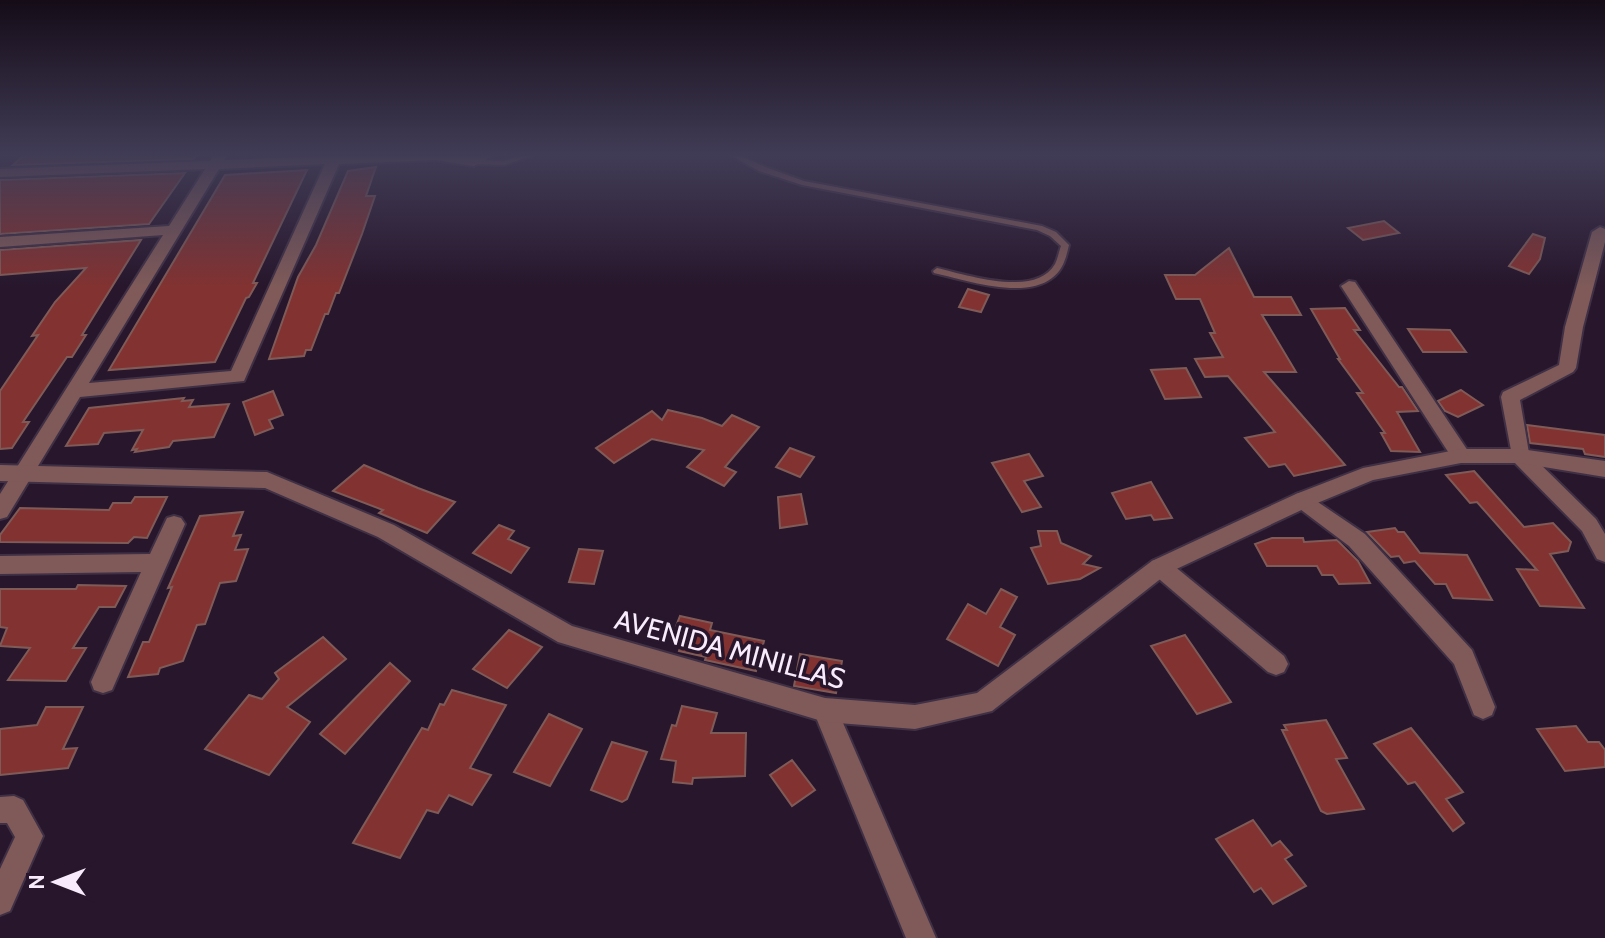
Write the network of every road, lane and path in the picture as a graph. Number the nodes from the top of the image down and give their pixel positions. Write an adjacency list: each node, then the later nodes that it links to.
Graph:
1 (192, 200): 4 (street)
2 (316, 200): 9 (street)
3 (890, 200): 7 (lane)
4 (173, 230): 6 (street); 9 (street)
5 (1600, 232): 11 (street)
6 (0, 242)
7 (937, 271)
8 (1349, 286): 10 (street)
9 (74, 391): 14 (street)
10 (1461, 456): 11 (street, AVENIDA MINILLAS); 15 (street, AVENIDA MINILLAS)
11 (1520, 456): 12 (street, AVENIDA MINILLAS); 18 (street)
12 (1605, 469)
13 (0, 473): 14 (street, AVENIDA MINILLAS)
14 (24, 473): 16 (street); 26 (street, AVENIDA MINILLAS)
15 (1303, 500): 22 (street, AVENIDA MINILLAS); 25 (street)
16 (0, 511)
17 (174, 524): 20 (street)
18 (1597, 530): 19 (street)
19 (1605, 553)
20 (155, 563): 21 (street); 24 (street)
21 (0, 565)
22 (1160, 567): 23 (street); 26 (street, AVENIDA MINILLAS)
23 (1276, 664)
24 (103, 682)
25 (1483, 707)
26 (825, 710): 29 (street)
27 (0, 810): 28 (street)
28 (0, 901)
29 (921, 938)

